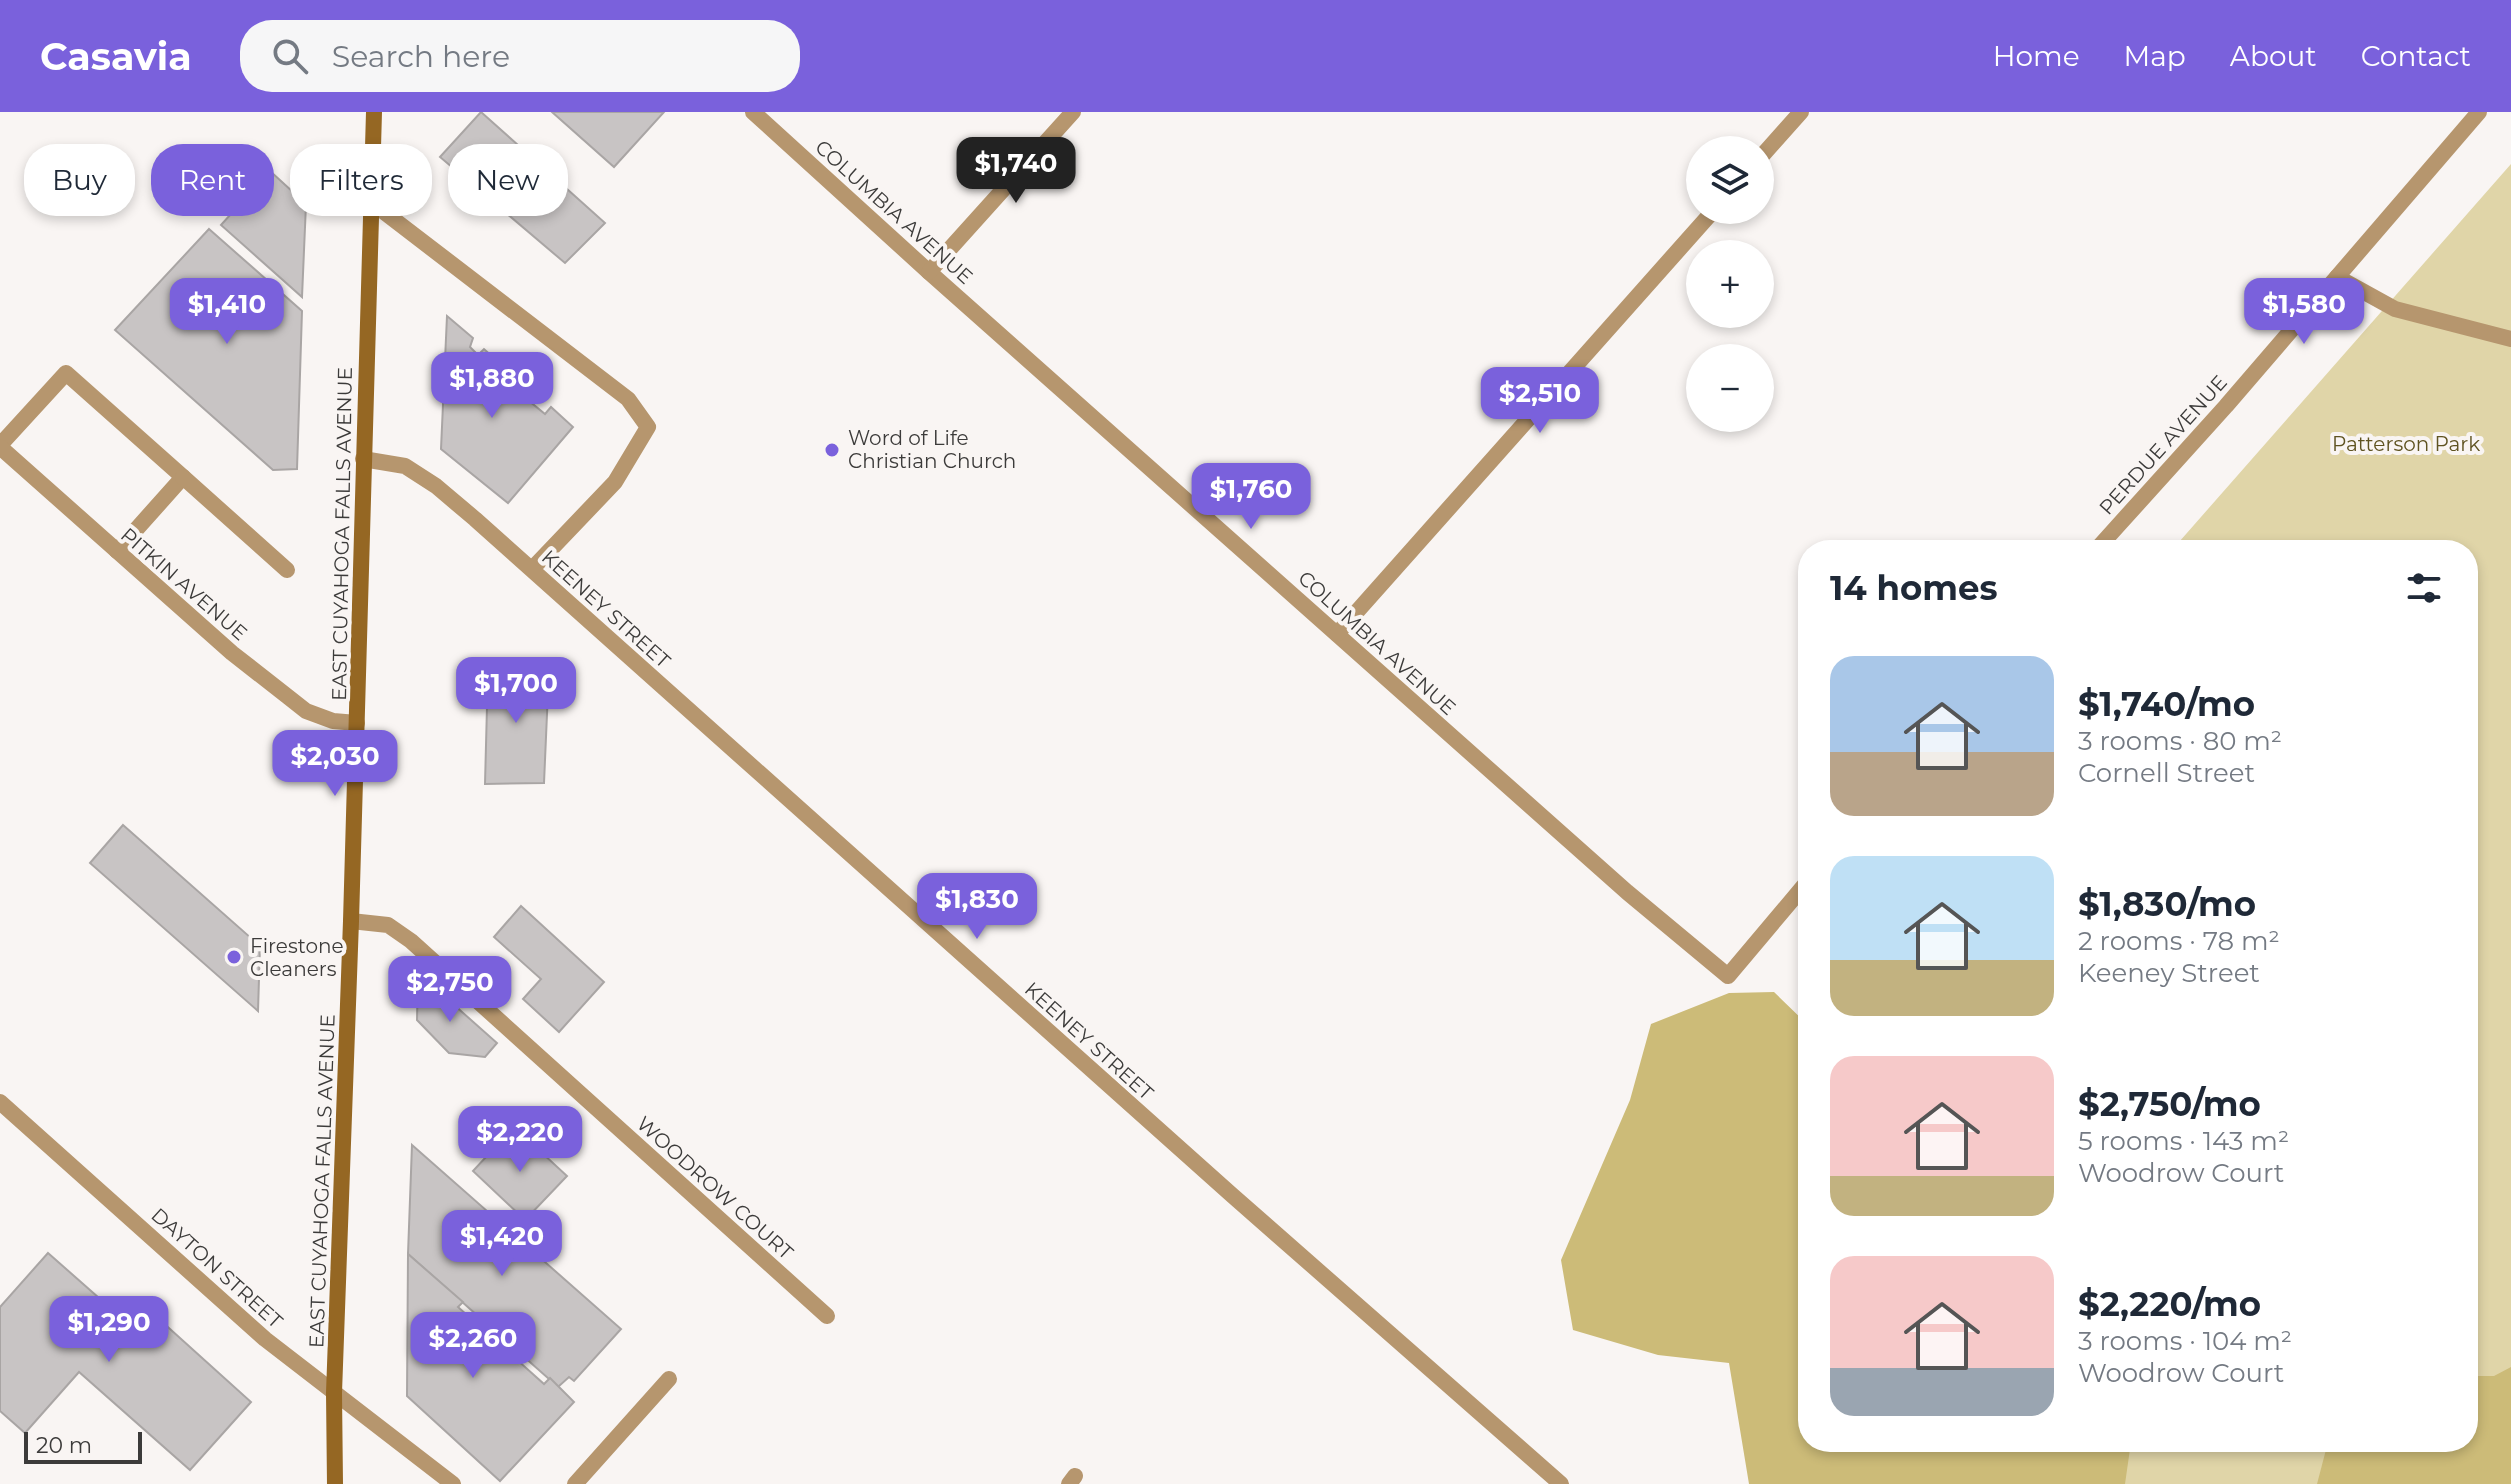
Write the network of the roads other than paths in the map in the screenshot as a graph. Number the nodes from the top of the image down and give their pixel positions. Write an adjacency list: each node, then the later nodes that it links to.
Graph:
1 (374, 112): 7 (street, EAST CUYAHOGA FALLS AVENUE)
2 (753, 112): 11 (street, COLUMBIA AVENUE)
3 (1073, 112): 11 (street)
4 (1801, 112): 6 (street)
5 (2479, 112): 12 (street, PERDUE AVENUE)
6 (1774, 142)
7 (373, 144)
8 (371, 216): 15 (street, EAST CUYAHOGA FALLS AVENUE)
9 (389, 216): 19 (street)
10 (1702, 224): 21 (street)
11 (929, 272): 21 (street, COLUMBIA AVENUE)
12 (2337, 277): 13 (street); 17 (street, PERDUE AVENUE)
13 (2511, 339)
14 (0, 446): 16 (street); 18 (street, PITKIN AVENUE)
15 (363, 459): 19 (street, KEENEY STREET); 22 (street, EAST CUYAHOGA FALLS AVENUE)
16 (183, 477): 18 (street); 20 (street)
17 (2105, 540)
18 (117, 551): 22 (street, PITKIN AVENUE)
19 (532, 569): 32 (street, KEENEY STREET)
20 (287, 570)
21 (1337, 634): 23 (street, COLUMBIA AVENUE)
22 (357, 723): 24 (street, EAST CUYAHOGA FALLS AVENUE)
23 (1798, 893)
24 (351, 921): 26 (street, WOODROW COURT); 28 (street, EAST CUYAHOGA FALLS AVENUE)
25 (0, 1102): 28 (street, DAYTON STREET)
26 (827, 1316)
27 (669, 1379): 31 (street)
28 (334, 1393): 29 (street, EAST CUYAHOGA FALLS AVENUE); 30 (street, DAYTON STREET)
29 (335, 1484)
30 (453, 1484)
31 (575, 1484)
32 (1561, 1484)

